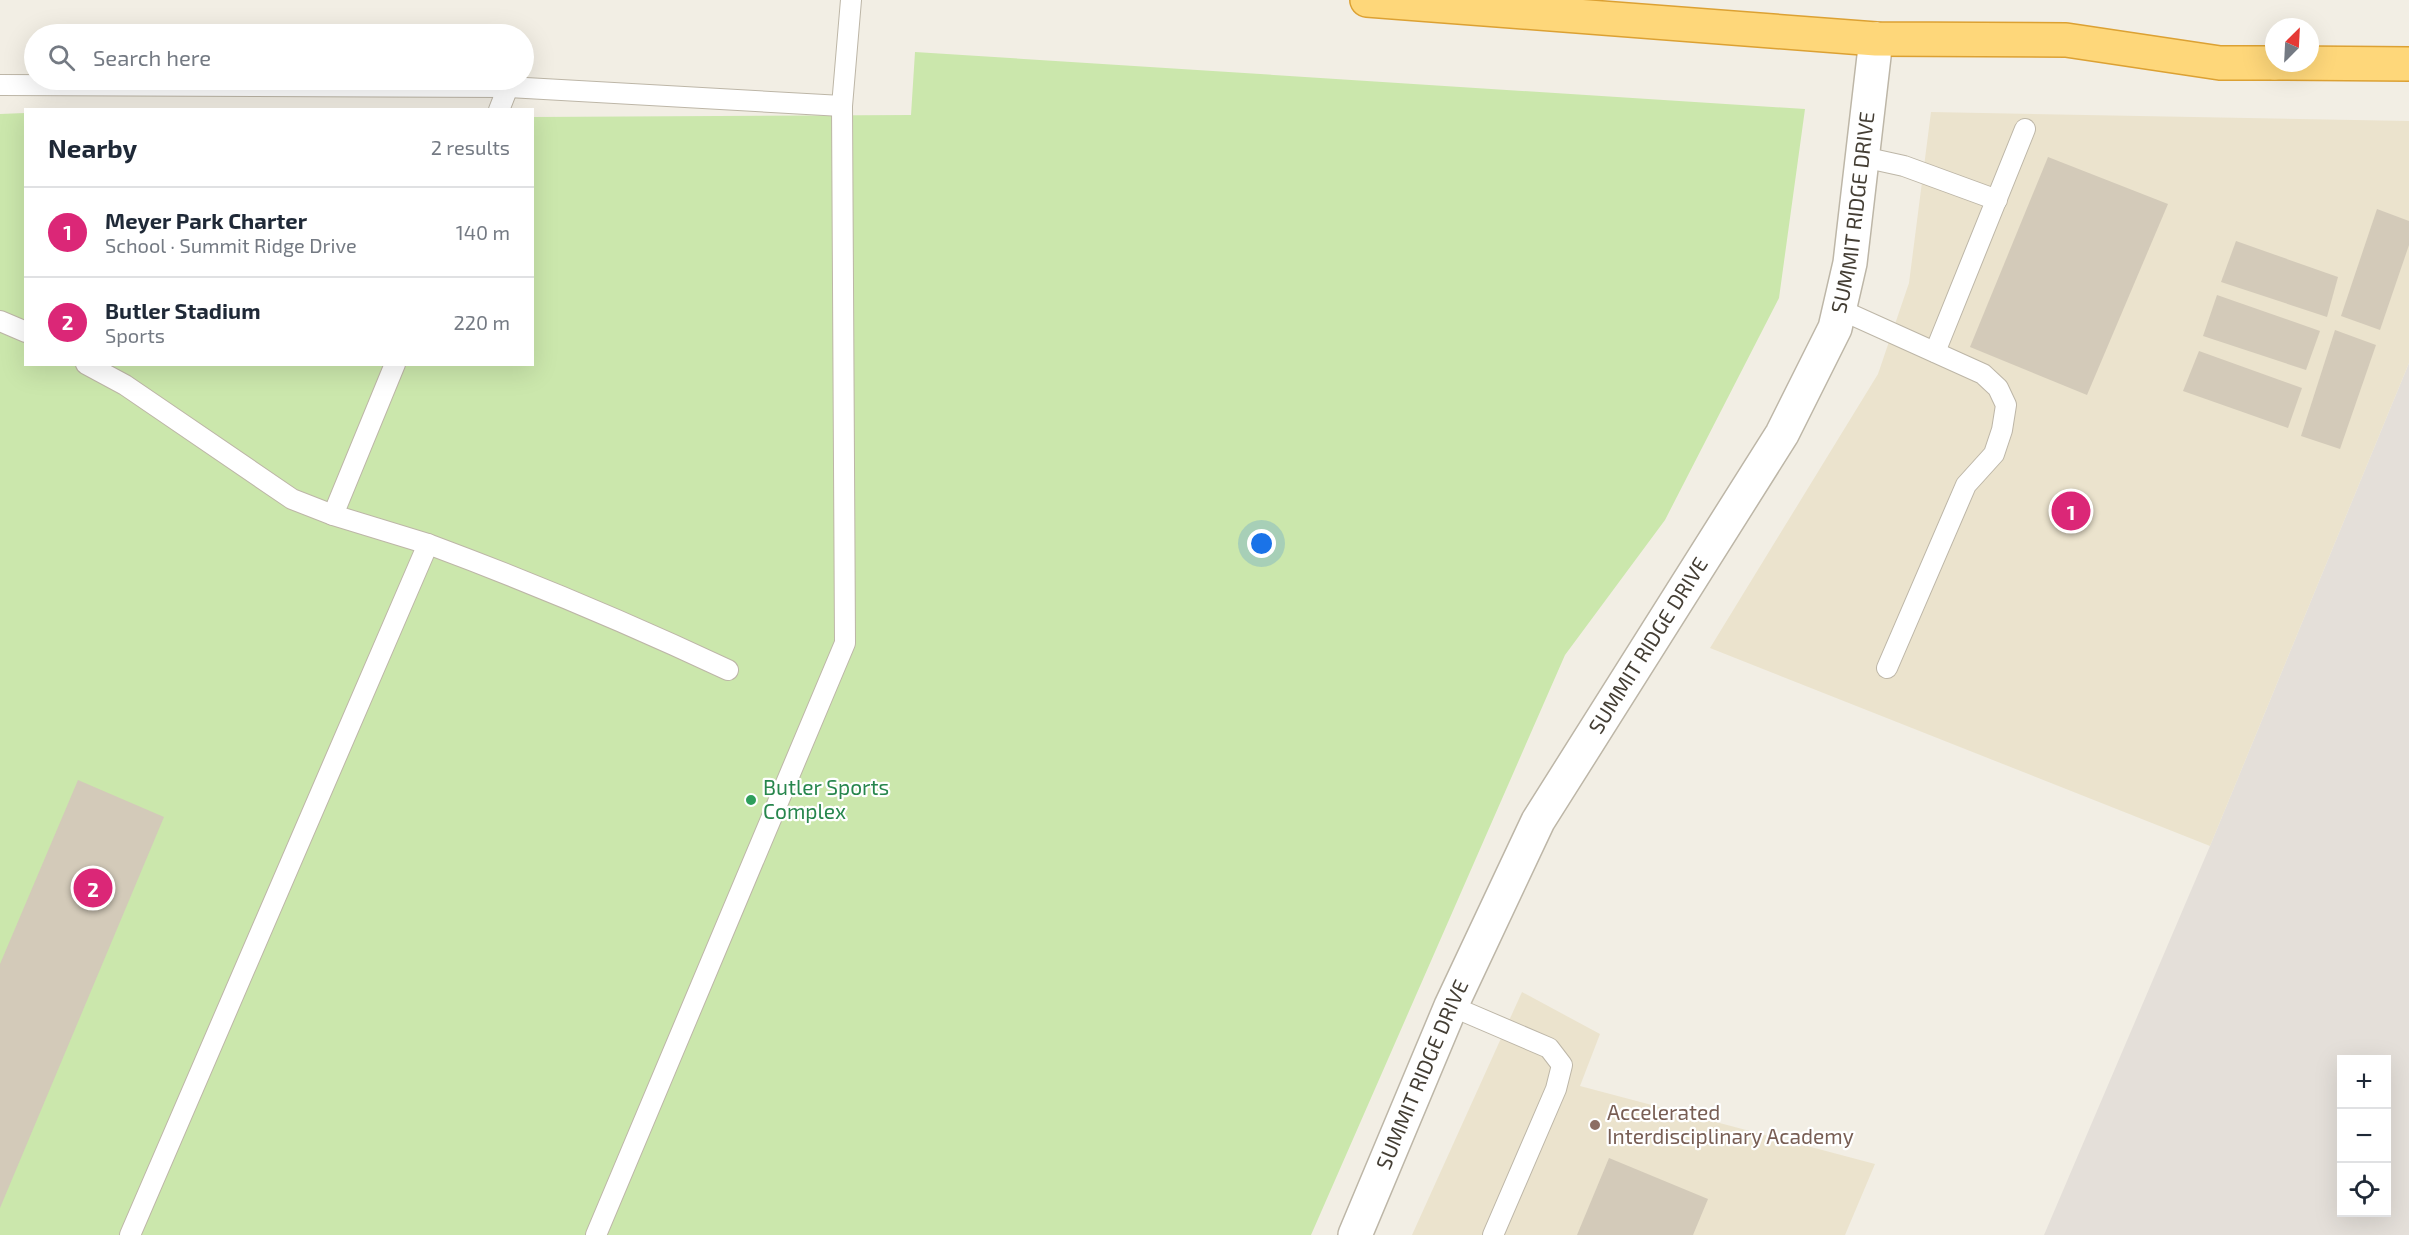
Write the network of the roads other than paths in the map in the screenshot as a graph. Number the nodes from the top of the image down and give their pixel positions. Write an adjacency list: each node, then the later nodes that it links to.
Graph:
1 (851, 0): 11 (lane)
2 (1367, 0): 3 (highway)
3 (1876, 39): 4 (highway); 14 (street, SUMMIT RIDGE DRIVE)
4 (2265, 63)
5 (2319, 63): 6 (highway)
6 (2409, 64)
7 (0, 86): 8 (lane)
8 (24, 86)
9 (534, 88): 11 (lane)
10 (507, 90): 12 (lane)
11 (842, 106): 28 (lane)
12 (500, 108)
13 (2025, 129): 15 (lane)
14 (1863, 157): 15 (lane); 16 (street, SUMMIT RIDGE DRIVE)
15 (1997, 200): 19 (lane)
16 (1839, 309): 19 (lane); 26 (street, SUMMIT RIDGE DRIVE)
17 (0, 321): 18 (lane)
18 (24, 331)
19 (1935, 352): 24 (lane)
20 (90, 366): 22 (lane)
21 (394, 366): 22 (lane)
22 (333, 515): 23 (lane)
23 (428, 544): 25 (lane); 27 (lane)
24 (1887, 668)
25 (728, 670)
26 (1451, 1006): 29 (street, SUMMIT RIDGE DRIVE); 30 (lane)
27 (130, 1235)
28 (596, 1235)
29 (1355, 1235)
30 (1493, 1235)

